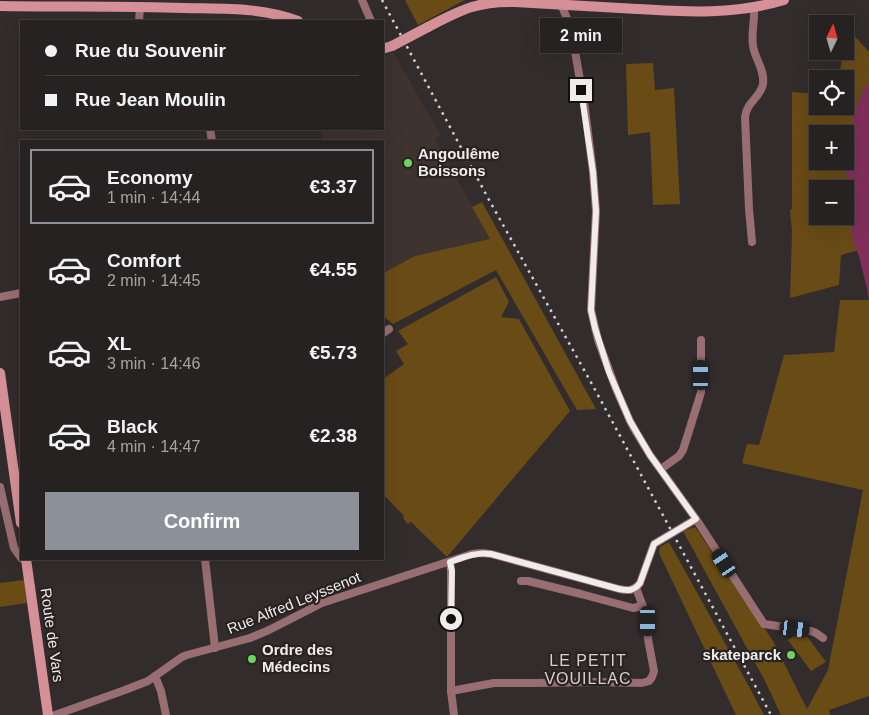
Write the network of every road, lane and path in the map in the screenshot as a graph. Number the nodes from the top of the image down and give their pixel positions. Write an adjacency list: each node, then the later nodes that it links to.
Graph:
1 (362, 0): 11 (street)
2 (784, 0): 8 (street)
3 (561, 2): 5 (street); 12 (street, bridge); 18 (street)
4 (34, 3): 6 (street); 7 (street)
5 (589, 3): 8 (street)
6 (0, 6)
7 (140, 7): 9 (street); 10 (street)
8 (754, 7): 13 (street)
9 (139, 20)
10 (295, 20)
11 (371, 20)
12 (387, 47)
13 (752, 242)
14 (20, 292): 15 (street)
15 (0, 297)
16 (701, 340): 18 (street)
17 (0, 373): 20 (street)
18 (661, 469): 21 (street)
19 (0, 487): 22 (street)
20 (20, 516)
21 (696, 519): 27 (street); 29 (street)
22 (20, 555)
23 (24, 560): 33 (street, Route de Vars)
24 (205, 560): 30 (street, Rue Alfred Leyssenot)
25 (450, 562): 27 (street, Rue Alfred Leyssenot); 30 (street, Rue Alfred Leyssenot); 32 (street)
26 (521, 581): 28 (street)
27 (636, 588): 28 (street)
28 (643, 606): 32 (street)
29 (823, 638)
30 (216, 648): 31 (street, Rue Alfred Leyssenot)
31 (155, 676): 34 (street, Rue Alfred Leyssenot); 35 (street)
32 (451, 691): 36 (street)
33 (48, 715)
34 (55, 715)
35 (166, 715)
36 (454, 715)

